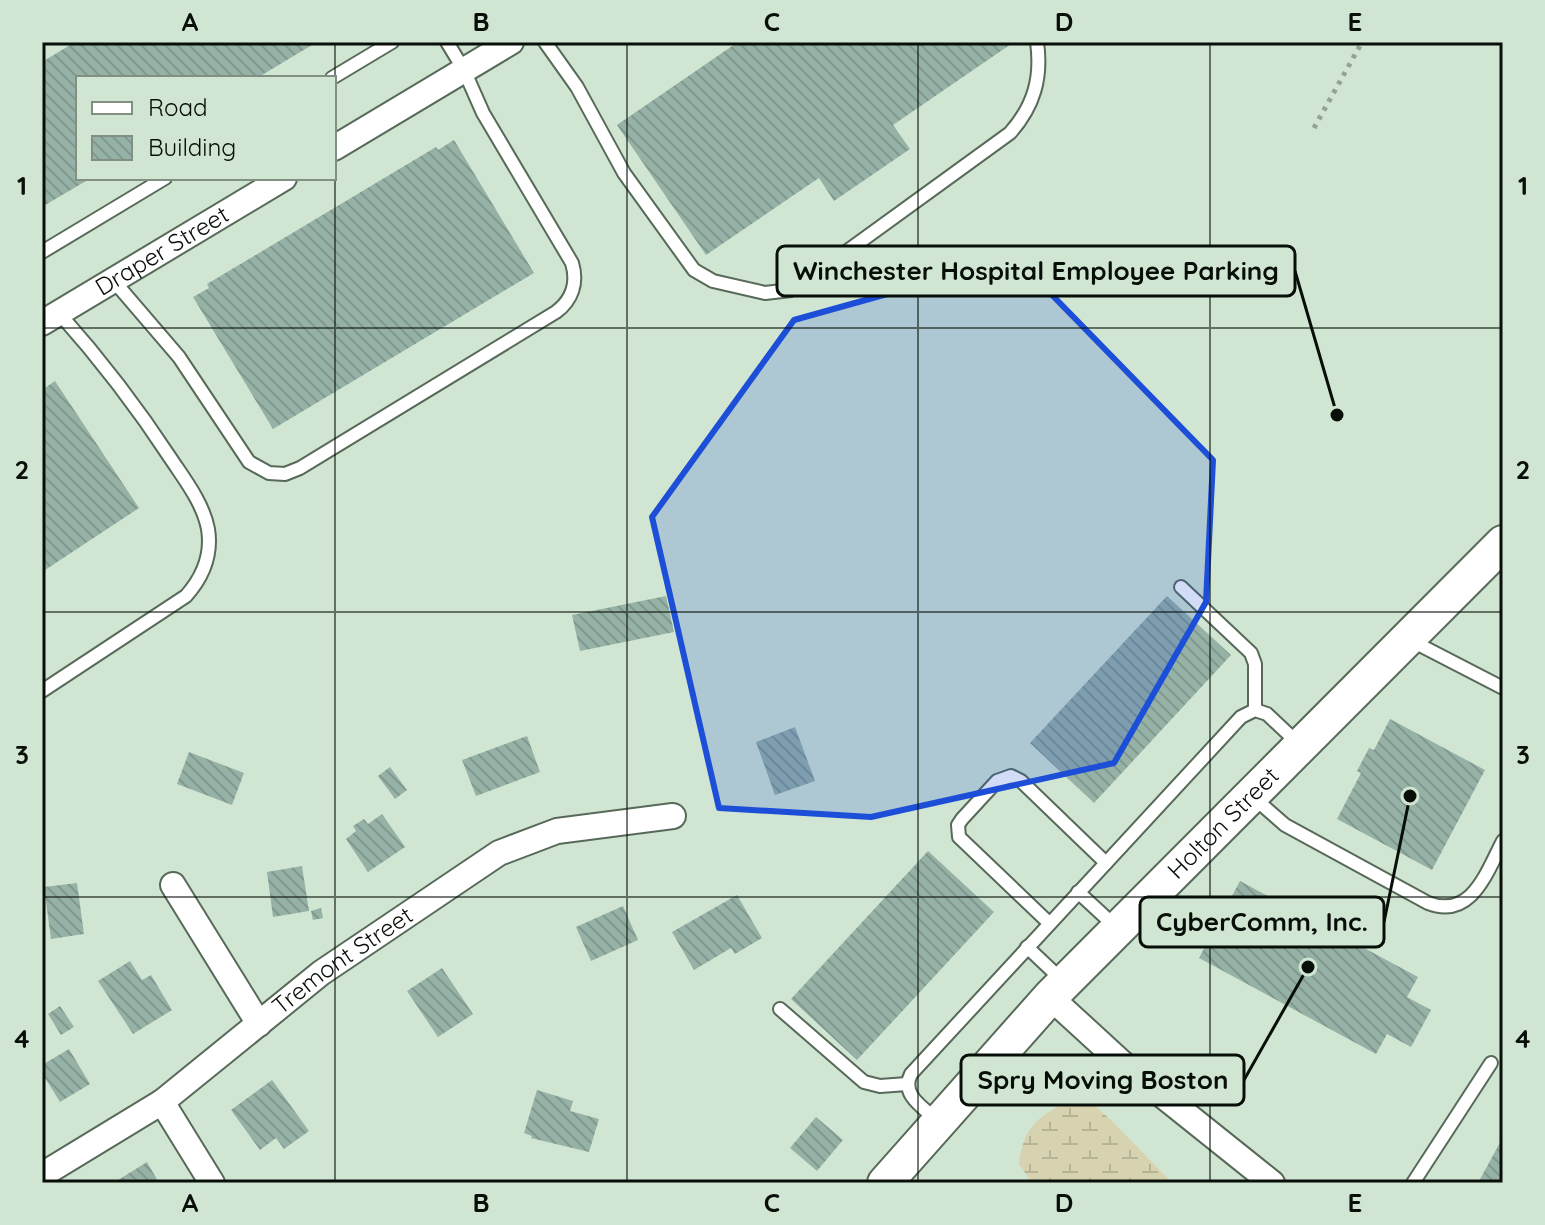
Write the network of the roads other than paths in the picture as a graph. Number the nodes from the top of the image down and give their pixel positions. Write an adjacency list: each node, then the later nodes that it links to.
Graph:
1 (392, 42): 7 (lane)
2 (447, 42): 6 (lane)
3 (511, 42): 6 (street)
4 (545, 42): 5 (lane)
5 (1037, 42)
6 (464, 70): 8 (street); 12 (lane)
7 (335, 76)
8 (336, 147)
9 (162, 180): 11 (lane)
10 (281, 180): 12 (street, Draper Street)
11 (42, 252)
12 (113, 280): 13 (street, Draper Street)
13 (51, 318): 18 (lane)
14 (1503, 543): 16 (street, Holton Street)
15 (1181, 587): 19 (lane)
16 (1408, 638): 17 (lane); 20 (street, Holton Street)
17 (1503, 688)
18 (42, 691)
19 (1255, 710): 20 (lane); 24 (lane)
20 (1300, 746): 21 (street, Holton Street)
21 (1251, 795): 23 (lane); 28 (street, Holton Street)
22 (673, 816): 32 (street, Tremont Street)
23 (1503, 841)
24 (1106, 863): 26 (lane); 27 (lane)
25 (173, 885): 32 (street)
26 (1078, 892): 27 (lane); 28 (lane)
27 (1049, 923): 29 (lane)
28 (1118, 929): 30 (street, Holton Street)
29 (1027, 947): 30 (lane); 34 (lane)
30 (1057, 990): 36 (street, Holton Street); 40 (street)
31 (780, 1009): 34 (lane)
32 (259, 1024): 35 (street, Tremont Street)
33 (1491, 1063): 41 (lane)
34 (907, 1084): 36 (lane)
35 (162, 1102): 37 (street, Tremont Street); 38 (street)
36 (938, 1121): 39 (street, Holton Street)
37 (42, 1175)
38 (212, 1183)
39 (885, 1183)
40 (1272, 1183)
41 (1413, 1183)

